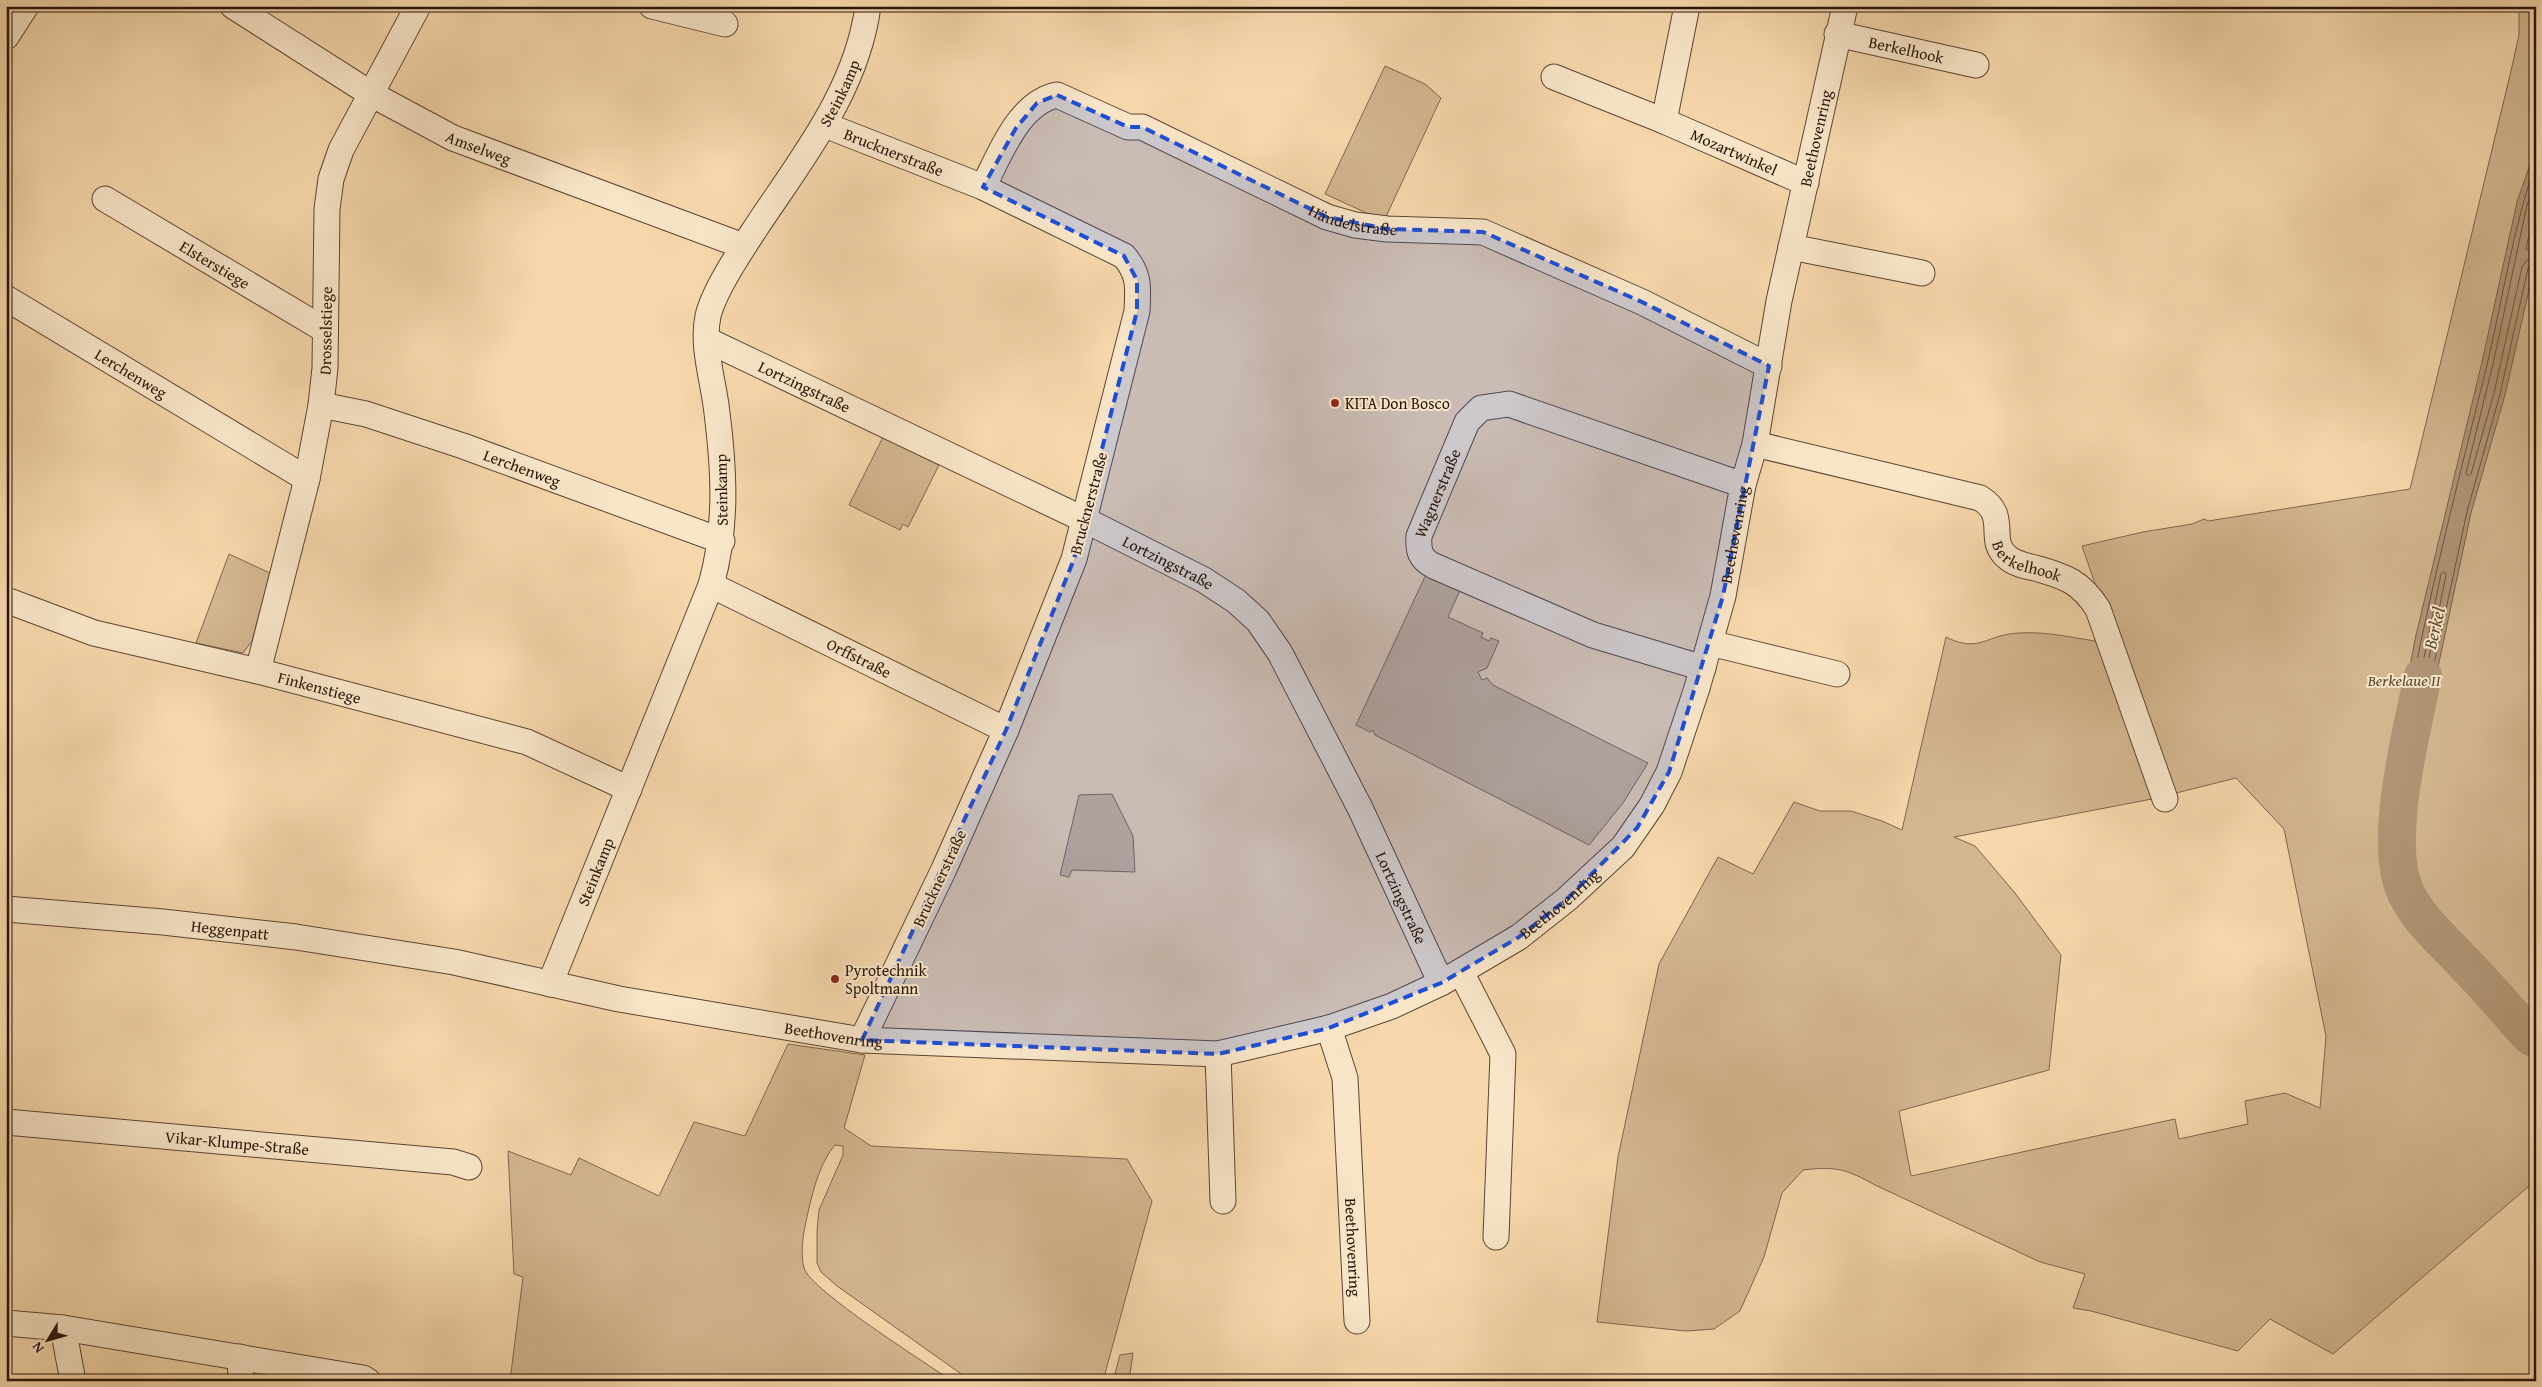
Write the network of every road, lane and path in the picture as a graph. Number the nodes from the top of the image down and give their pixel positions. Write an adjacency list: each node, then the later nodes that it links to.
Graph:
1 (26, 6): 10 (street)
2 (234, 6): 13 (street, Amselweg)
3 (418, 6): 13 (street, Drosselstiege)
4 (652, 6): 8 (street)
5 (868, 6): 15 (street, Steinkamp)
6 (1686, 6): 14 (street)
7 (1845, 6): 9 (street, Beethovenring)
8 (725, 24)
9 (1837, 34): 11 (street, Berkelhook); 16 (street, Beethovenring)
10 (6, 37)
11 (1976, 65)
12 (1554, 77): 14 (street, Mozartwinkel)
13 (371, 94): 19 (street, Amselweg); 23 (street, Drosselstiege)
14 (1664, 121): 16 (street, Mozartwinkel)
15 (825, 125): 17 (street, Brucknerstraße); 19 (street, Steinkamp)
16 (1806, 183): 20 (street, Beethovenring)
17 (983, 187): 25 (street, Händelstraße); 30 (street, Brucknerstraße)
18 (105, 199): 23 (street, Elsterstiege)
19 (744, 246): 24 (street, Steinkamp)
20 (1791, 247): 21 (street); 25 (street, Beethovenring)
21 (1922, 273)
22 (6, 298): 28 (street, Lerchenweg)
23 (325, 330): 26 (street, Drosselstiege)
24 (707, 340): 30 (street, Lortzingstraße); 31 (street, Steinkamp)
25 (1769, 366): 27 (street, Beethovenring)
26 (321, 406): 28 (street, Drosselstiege); 31 (street, Lerchenweg)
27 (1755, 444): 29 (street, Beethovenring); 40 (street, Berkelhook)
28 (307, 479): 36 (street, Drosselstiege)
29 (1743, 485): 34 (street, Beethovenring); 35 (street, Wagnerstraße)
30 (1085, 520): 38 (street, Brucknerstraße); 43 (street, Lortzingstraße)
31 (722, 541): 32 (street, Steinkamp)
32 (711, 585): 38 (street, Orffstraße); 39 (street, Steinkamp)
33 (6, 600): 36 (street, Finkenstiege)
34 (1710, 643): 35 (street, Beethovenring); 37 (street)
35 (1703, 668): 43 (street, Beethovenring)
36 (258, 671): 39 (street, Finkenstiege)
37 (1837, 674)
38 (1006, 730): 46 (street, Brucknerstraße)
39 (630, 789): 44 (street, Steinkamp)
40 (2165, 799)
41 (6, 909): 42 (street, Heggenpatt)
42 (454, 962): 44 (street, Beethovenring)
43 (1451, 978): 45 (street, Beethovenring); 51 (street)
44 (550, 984): 46 (street, Beethovenring)
45 (1329, 1028): 47 (street, Beethovenring); 52 (street, Beethovenring)
46 (862, 1040): 47 (street, Beethovenring)
47 (1218, 1054): 50 (street)
48 (6, 1122): 49 (street, Vikar-Klumpe-Straße)
49 (469, 1166)
50 (1223, 1201)
51 (1496, 1237)
52 (1357, 1320)
53 (6, 1323): 54 (street)
54 (63, 1328): 55 (street); 56 (street)
55 (241, 1369): 57 (street)
56 (74, 1381)
57 (368, 1381)

